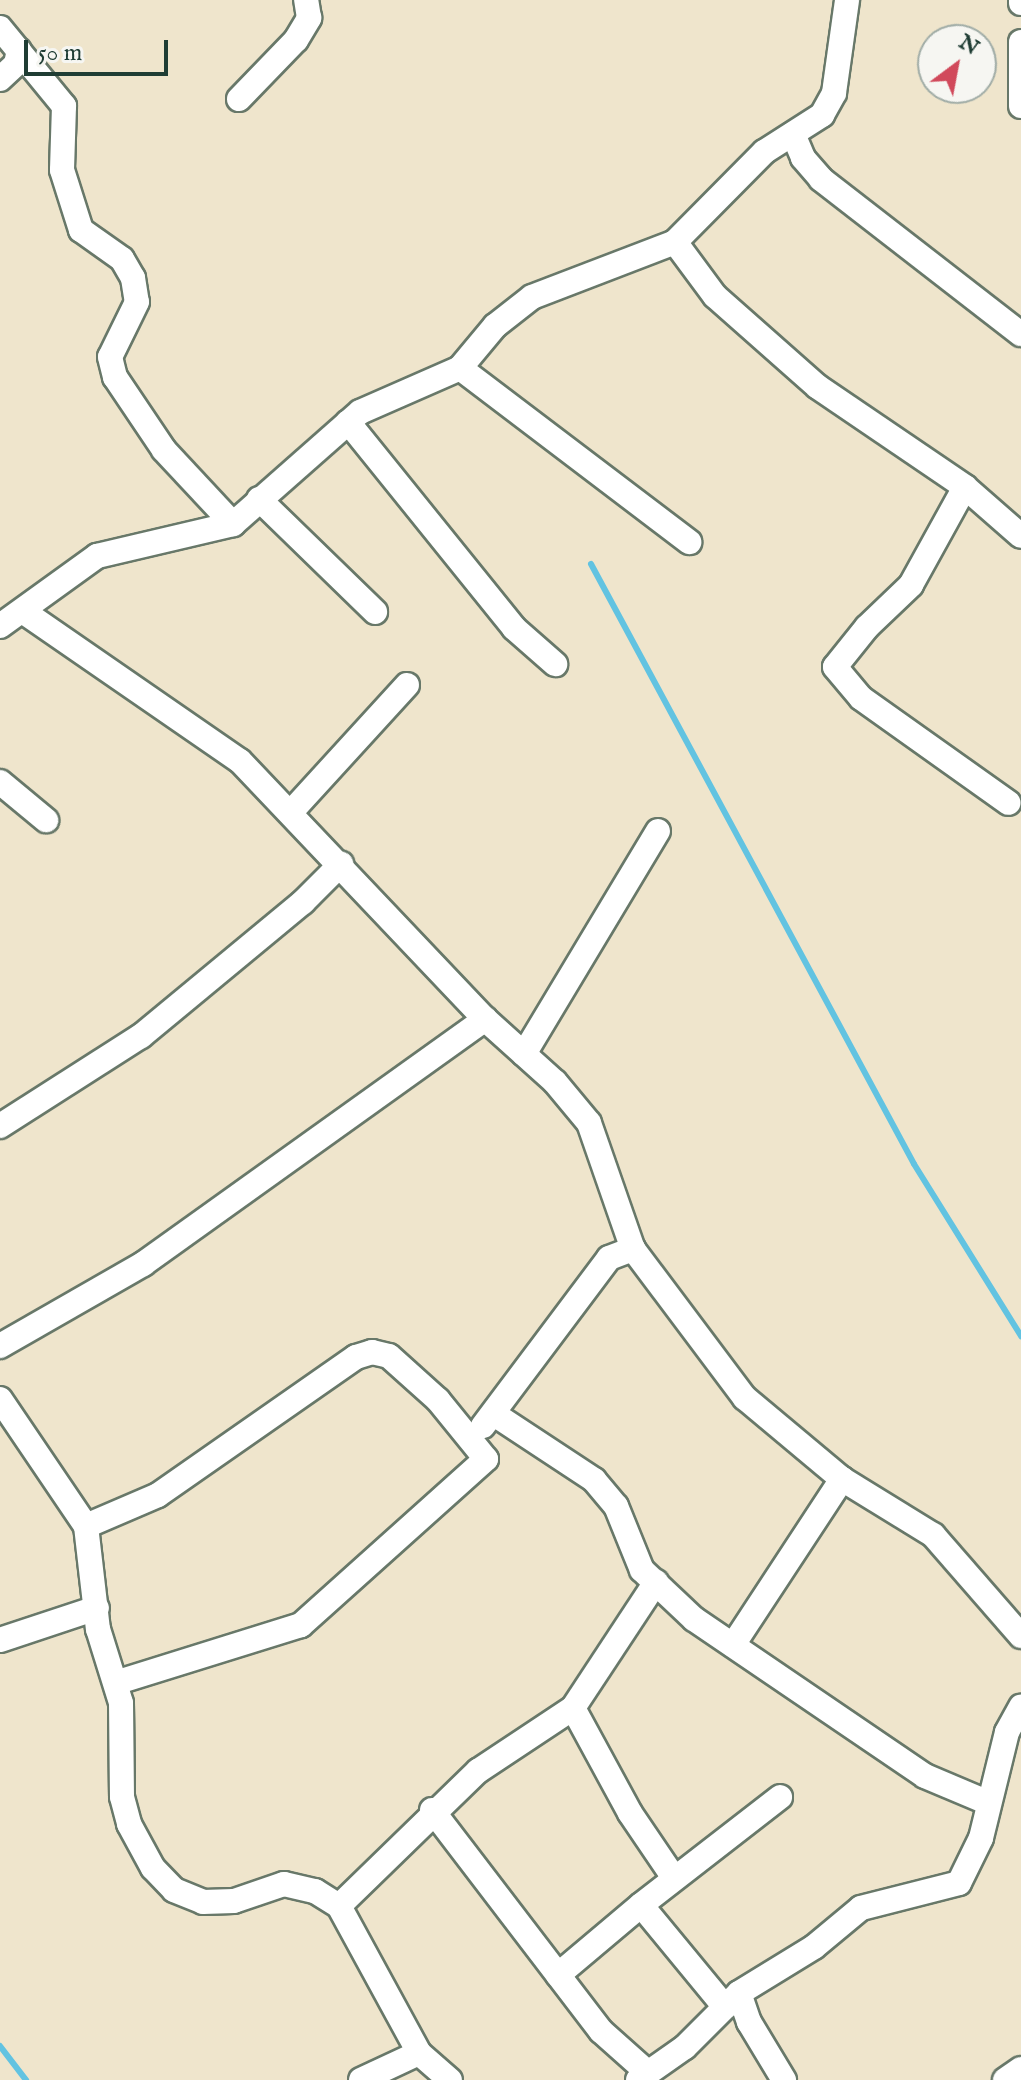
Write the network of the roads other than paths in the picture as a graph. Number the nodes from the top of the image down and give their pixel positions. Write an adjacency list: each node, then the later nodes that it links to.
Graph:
1 (306, 0): 7 (street)
2 (847, 0): 9 (street)
3 (0, 28): 5 (street)
4 (1021, 42): 8 (street)
5 (19, 50): 6 (street); 16 (street)
6 (0, 79)
7 (239, 99)
8 (1021, 106)
9 (793, 134): 10 (street); 11 (street)
10 (675, 242): 12 (street); 14 (street)
11 (1021, 334)
12 (460, 368): 13 (street); 18 (street)
13 (348, 422): 15 (street); 22 (street)
14 (965, 487): 17 (street); 25 (street)
15 (259, 499): 16 (street); 20 (street)
16 (233, 524): 19 (street)
17 (1021, 536)
18 (689, 542)
19 (24, 612): 21 (street); 26 (street)
20 (375, 612)
21 (0, 626)
22 (555, 664)
23 (407, 685): 26 (street)
24 (0, 782): 27 (street)
25 (1009, 803)
26 (291, 812): 29 (street)
27 (46, 820)
28 (658, 831): 31 (street)
29 (341, 864): 30 (street); 32 (street)
30 (485, 1019): 31 (street); 34 (street)
31 (524, 1054): 33 (street)
32 (0, 1126)
33 (633, 1249): 36 (street); 39 (street)
34 (0, 1346)
35 (0, 1399): 37 (street)
36 (494, 1414): 38 (street); 41 (street)
37 (7, 1423): 40 (street)
38 (471, 1440): 40 (street); 46 (street)
39 (842, 1479): 43 (street); 45 (street)
40 (86, 1526): 42 (street)
41 (656, 1582): 45 (street); 48 (street)
42 (97, 1608): 44 (street); 46 (street)
43 (1021, 1636)
44 (0, 1640)
45 (733, 1645): 50 (street)
46 (118, 1682): 54 (street)
47 (1021, 1707): 50 (street)
48 (573, 1708): 51 (street); 52 (street)
49 (780, 1797): 52 (street)
50 (989, 1803): 56 (street)
51 (432, 1810): 54 (street); 55 (street)
52 (674, 1878): 53 (street)
53 (641, 1905): 55 (street); 56 (street)
54 (339, 1906): 57 (street)
55 (558, 1975): 59 (street)
56 (732, 2000): 59 (street); 62 (street)
57 (419, 2053): 60 (street); 61 (street)
58 (1021, 2069): 63 (street)
59 (643, 2076)
60 (361, 2080)
61 (450, 2080)
62 (784, 2080)
63 (1005, 2080)

